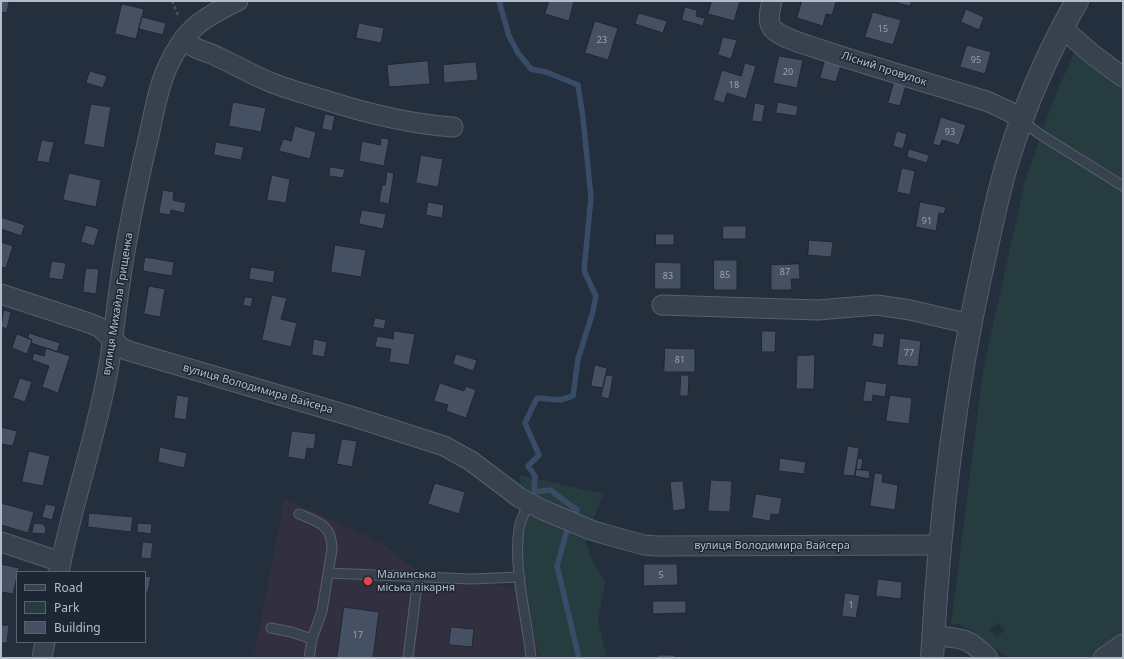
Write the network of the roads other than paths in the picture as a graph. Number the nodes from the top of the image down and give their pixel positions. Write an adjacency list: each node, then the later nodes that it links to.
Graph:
1 (238, 1): 5 (street, вулиця Михайла Грищенка)
2 (772, 1): 7 (street, Лісний провулок)
3 (1077, 1): 4 (street)
4 (1062, 28): 6 (street); 7 (street)
5 (184, 38): 8 (street); 13 (street, вулиця Михайла Грищенка)
6 (1123, 77)
7 (1022, 120): 9 (lane); 12 (street)
8 (453, 127)
9 (1123, 186)
10 (1, 294): 13 (street, вулиця Володимира Вайсера)
11 (662, 305): 12 (street)
12 (970, 324): 17 (street)
13 (113, 340): 14 (street, вулиця Володимира Вайсера); 18 (street, вулиця Михайла Грищенка)
14 (529, 503): 17 (street, вулиця Володимира Вайсера); 21 (lane)
15 (299, 514): 19 (lane)
16 (1, 542): 18 (street)
17 (940, 545): 23 (street)
18 (60, 567)
19 (328, 573): 20 (lane); 24 (lane)
20 (418, 577): 21 (lane); 29 (lane)
21 (520, 577): 30 (lane)
22 (271, 628): 24 (lane)
23 (934, 636): 31 (street); 32 (street)
24 (312, 639): 28 (lane)
25 (46, 643): 27 (street)
26 (1123, 644): 33 (street)
27 (42, 658)
28 (309, 658)
29 (408, 658)
30 (531, 658)
31 (932, 658)
32 (988, 658)
33 (1103, 658)

